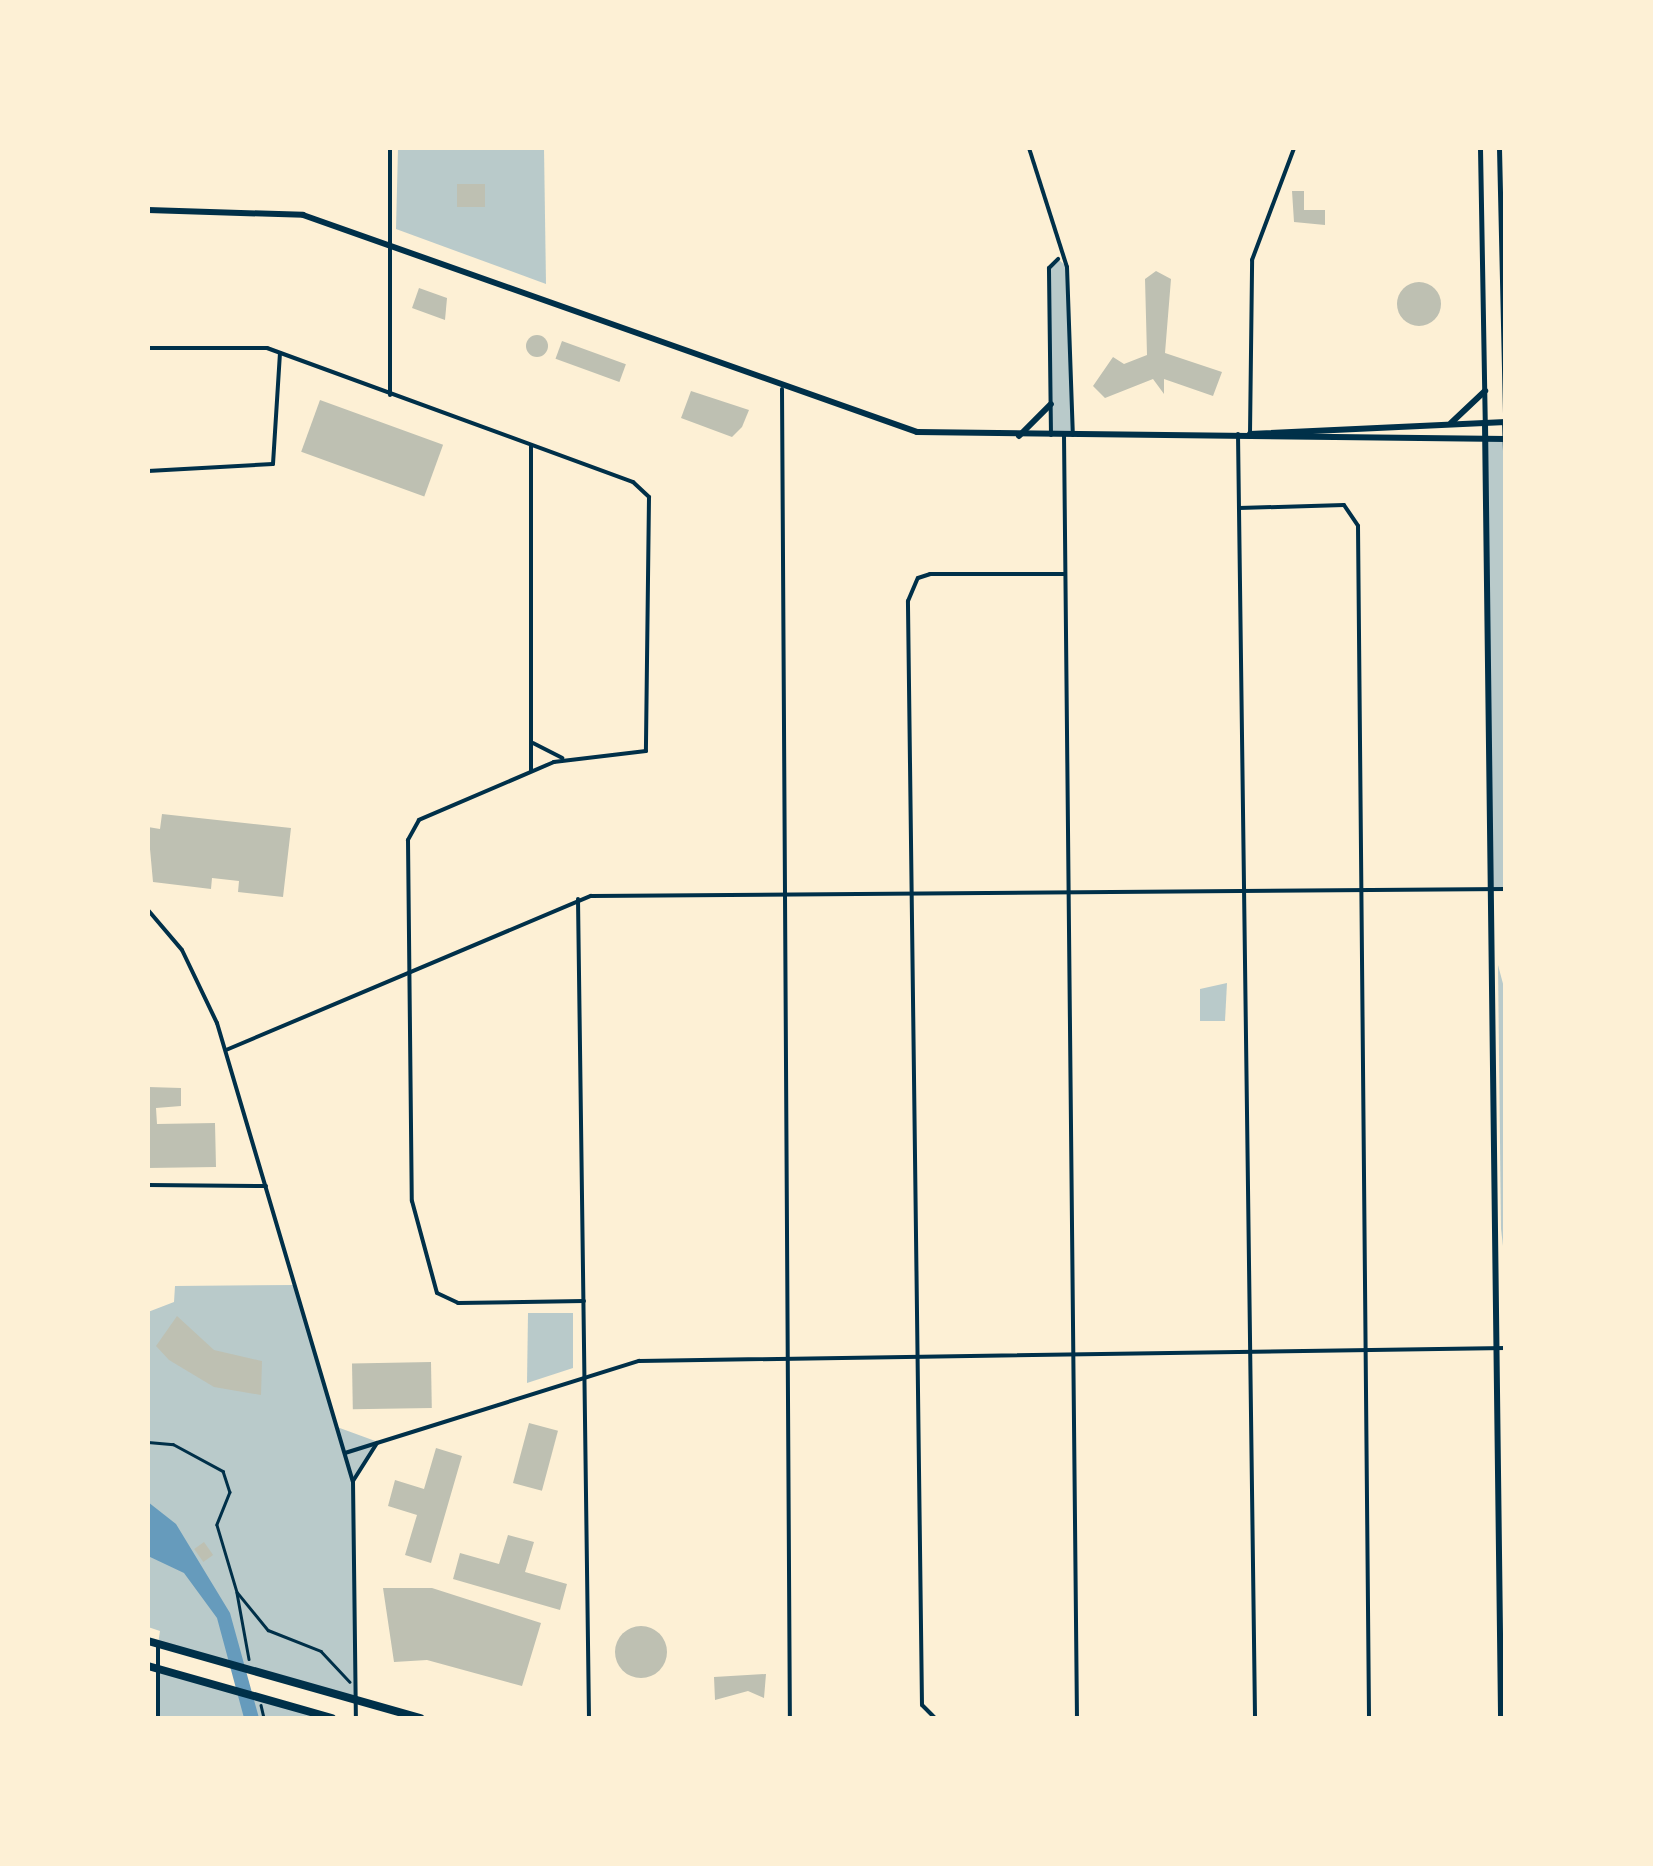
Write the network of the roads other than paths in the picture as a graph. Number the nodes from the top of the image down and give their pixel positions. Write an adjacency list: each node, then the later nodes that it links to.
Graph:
1 (390, 148): 7 (street)
2 (1029, 148): 8 (street)
3 (1294, 148): 19 (street)
4 (1480, 148): 12 (street)
5 (1498, 148): 16 (street)
6 (148, 210): 7 (main road)
7 (391, 246): 11 (main road); 13 (street)
8 (1058, 259): 14 (street); 20 (street)
9 (148, 348): 10 (street)
10 (280, 353): 13 (street); 27 (street)
11 (782, 389): 21 (main road); 39 (street)
12 (1485, 391): 15 (street); 17 (main road)
13 (390, 394): 25 (street)
14 (1051, 404): 21 (main road); 22 (street)
15 (1486, 422): 16 (main road); 17 (main road); 23 (main road)
16 (1505, 422): 24 (main road)
17 (1451, 423): 19 (main road)
18 (1238, 434): 19 (main road); 20 (main road); 28 (street)
19 (1250, 434): 23 (main road)
20 (1068, 435): 22 (main road); 29 (street)
21 (1018, 436): 22 (main road)
22 (1051, 436)
23 (1484, 440): 24 (main road); 33 (main road)
24 (1505, 440): 26 (main road)
25 (531, 446): 30 (street); 31 (street)
26 (1506, 460)
27 (148, 472)
28 (1238, 508): 35 (street); 36 (street)
29 (1065, 574): 37 (street); 38 (street)
30 (530, 737): 31 (street); 32 (street)
31 (567, 759): 32 (street)
32 (531, 771): 42 (street)
33 (1490, 889): 34 (street); 35 (street); 47 (main road)
34 (1506, 889)
35 (1358, 890): 36 (street); 48 (street)
36 (1243, 891): 37 (street); 49 (street)
37 (1068, 893): 38 (street); 50 (street)
38 (911, 894): 39 (street); 51 (street)
39 (781, 895): 40 (street); 52 (street)
40 (578, 899): 42 (street); 46 (street)
41 (148, 910): 43 (street)
42 (410, 972): 43 (street); 46 (street)
43 (226, 1050): 45 (street)
44 (148, 1185): 45 (street)
45 (266, 1186): 55 (street)
46 (584, 1301): 53 (street)
47 (1501, 1348): 48 (street); 72 (main road)
48 (1364, 1349): 49 (street); 71 (street)
49 (1252, 1351): 50 (street); 70 (street)
50 (1074, 1354): 51 (street); 69 (street)
51 (918, 1356): 52 (street); 68 (street)
52 (786, 1358): 53 (street); 67 (street)
53 (584, 1378): 54 (street); 66 (street)
54 (378, 1442): 55 (street); 56 (street)
55 (345, 1453): 56 (street)
56 (353, 1481): 61 (street)
57 (148, 1641): 58 (highway)
58 (158, 1644): 60 (street); 61 (highway)
59 (148, 1666): 60 (highway)
60 (158, 1670): 62 (street); 63 (highway)
61 (357, 1700): 64 (street); 65 (highway)
62 (158, 1718)
63 (332, 1718)
64 (356, 1718)
65 (420, 1718)
66 (589, 1718)
67 (790, 1718)
68 (934, 1718)
69 (1077, 1718)
70 (1255, 1718)
71 (1369, 1718)
72 (1501, 1718)

